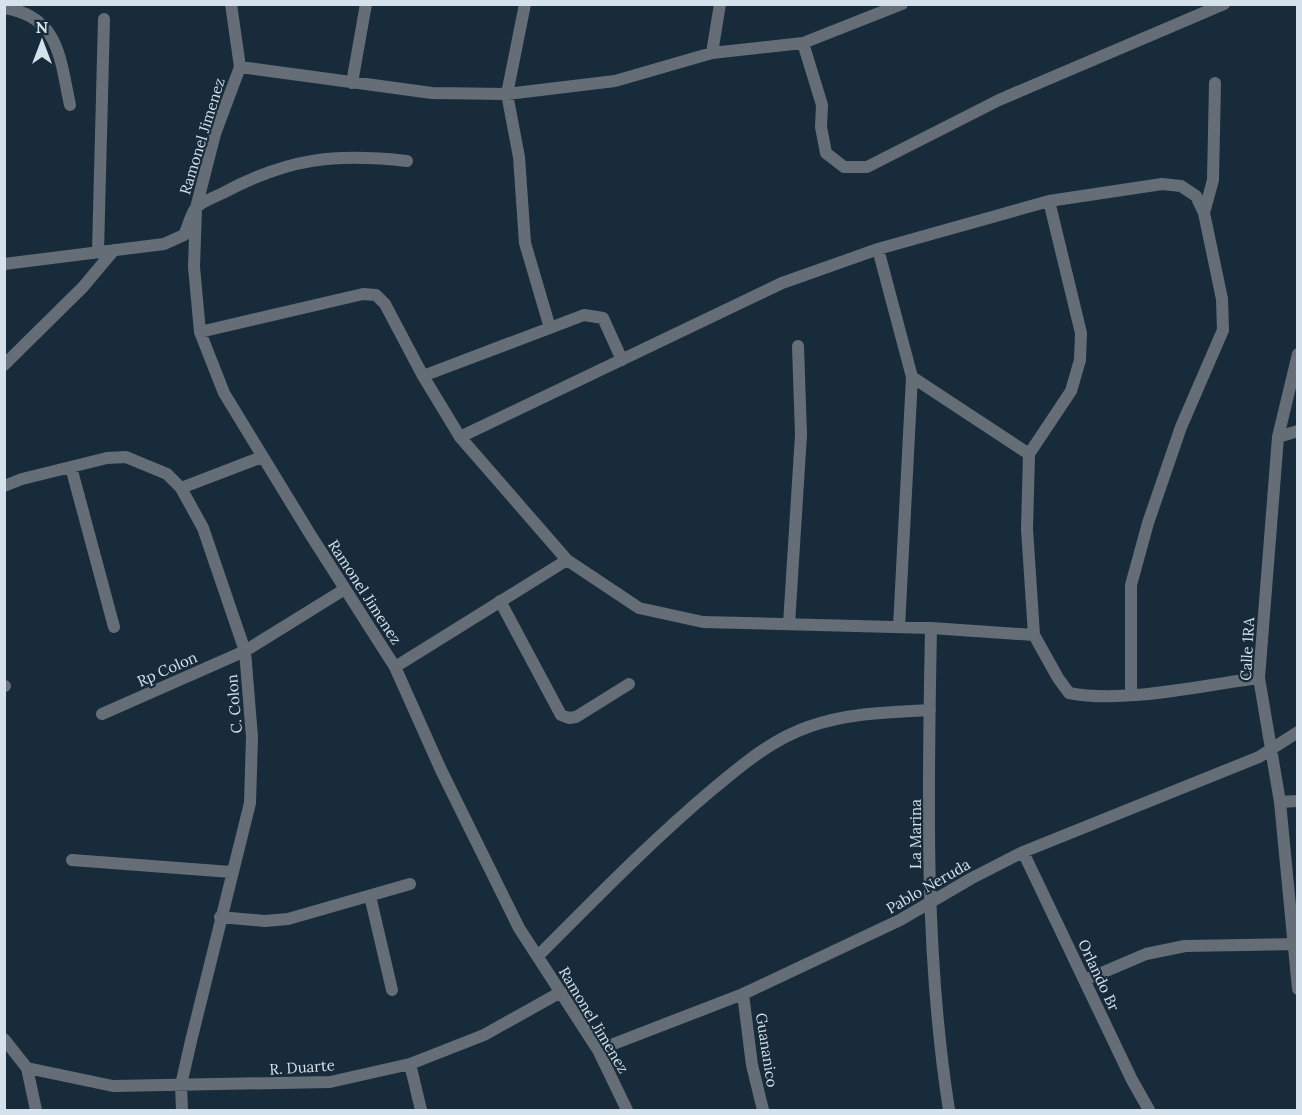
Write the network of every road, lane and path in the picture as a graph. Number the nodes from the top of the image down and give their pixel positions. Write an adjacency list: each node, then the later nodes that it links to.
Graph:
1 (231, 4): 11 (street)
2 (366, 4): 12 (street)
3 (525, 4): 14 (street)
4 (720, 4): 10 (street)
5 (902, 4): 9 (street)
6 (1224, 4): 9 (street)
7 (4, 8): 15 (street)
8 (104, 19): 22 (street)
9 (803, 43): 10 (street)
10 (712, 53): 14 (street)
11 (240, 67): 12 (street); 18 (street, Ramonel Jimenez)
12 (352, 83): 14 (street)
13 (1215, 83): 19 (street)
14 (507, 94): 24 (street)
15 (70, 105)
16 (407, 161): 18 (street)
17 (1049, 201): 19 (street); 20 (street); 35 (street)
18 (196, 208): 21 (street); 25 (street, Ramonel Jimenez)
19 (1204, 213): 52 (street)
20 (878, 249): 28 (street); 31 (street)
21 (114, 250): 22 (street); 29 (street)
22 (98, 251): 23 (street)
23 (4, 264)
24 (550, 328): 28 (street); 30 (street)
25 (200, 332): 30 (street); 36 (street, Ramonel Jimenez)
26 (798, 346): 43 (street)
27 (1298, 354): 34 (street, Calle 1RA)
28 (622, 360): 33 (street)
29 (4, 365)
30 (423, 376): 33 (street)
31 (912, 377): 35 (street); 45 (street)
32 (1298, 430): 34 (street)
33 (459, 437): 40 (street)
34 (1278, 437): 50 (street, Calle 1RA)
35 (1029, 454): 47 (street)
36 (262, 457): 39 (street); 41 (street, Ramonel Jimenez)
37 (71, 467): 38 (street, C. Colon); 39 (street, C. Colon); 44 (street)
38 (4, 486)
39 (182, 488): 48 (street, C. Colon)
40 (567, 560): 42 (street); 43 (street)
41 (345, 589): 48 (street, Rp Colon); 49 (street, Ramonel Jimenez)
42 (500, 602): 49 (street); 51 (street)
43 (789, 624): 45 (street)
44 (114, 627)
45 (899, 627): 46 (street)
46 (931, 628): 47 (street); 53 (street, La Marina)
47 (1034, 635): 52 (street)
48 (245, 651): 54 (street, Rp Colon); 61 (street, C. Colon)
49 (395, 667): 67 (street, Ramonel Jimenez)
50 (1259, 678): 52 (street); 56 (street, Calle 1RA)
51 (629, 684)
52 (1131, 694)
53 (930, 710): 64 (street, La Marina); 67 (street)
54 (102, 714)
55 (1298, 732): 56 (street, Pablo Neruda)
56 (1271, 747): 58 (street, Calle 1RA); 59 (street, Pablo Neruda)
57 (1298, 801): 58 (street)
58 (1280, 802): 66 (street, Calle 1RA)
59 (1023, 852): 64 (street, Pablo Neruda); 68 (street, Orlando Br)
60 (72, 860): 61 (street)
61 (231, 872): 65 (street, C. Colon)
62 (410, 884): 63 (street)
63 (370, 896): 65 (street); 70 (street)
64 (930, 902): 72 (street, Pablo Neruda); 83 (street, La Marina)
65 (220, 917): 77 (street, C. Colon)
66 (1296, 943): 68 (street); 69 (street, Calle 1RA)
67 (538, 956): 71 (street, Ramonel Jimenez)
68 (1085, 980): 84 (street, Orlando Br)
69 (1298, 989)
70 (392, 990)
71 (561, 992): 74 (street, Ramonel Jimenez); 75 (street, R. Duarte)
72 (743, 994): 74 (street, Pablo Neruda); 82 (street, Guananico)
73 (4, 1039): 76 (street)
74 (598, 1050): 81 (street, Ramonel Jimenez)
75 (410, 1064): 77 (street, R. Duarte); 80 (street)
76 (27, 1068): 77 (street, R. Duarte); 78 (street)
77 (182, 1085): 79 (street, C. Colon)
78 (36, 1110)
79 (182, 1110)
80 (420, 1110)
81 (627, 1110)
82 (763, 1110)
83 (949, 1110)
84 (1149, 1110)

